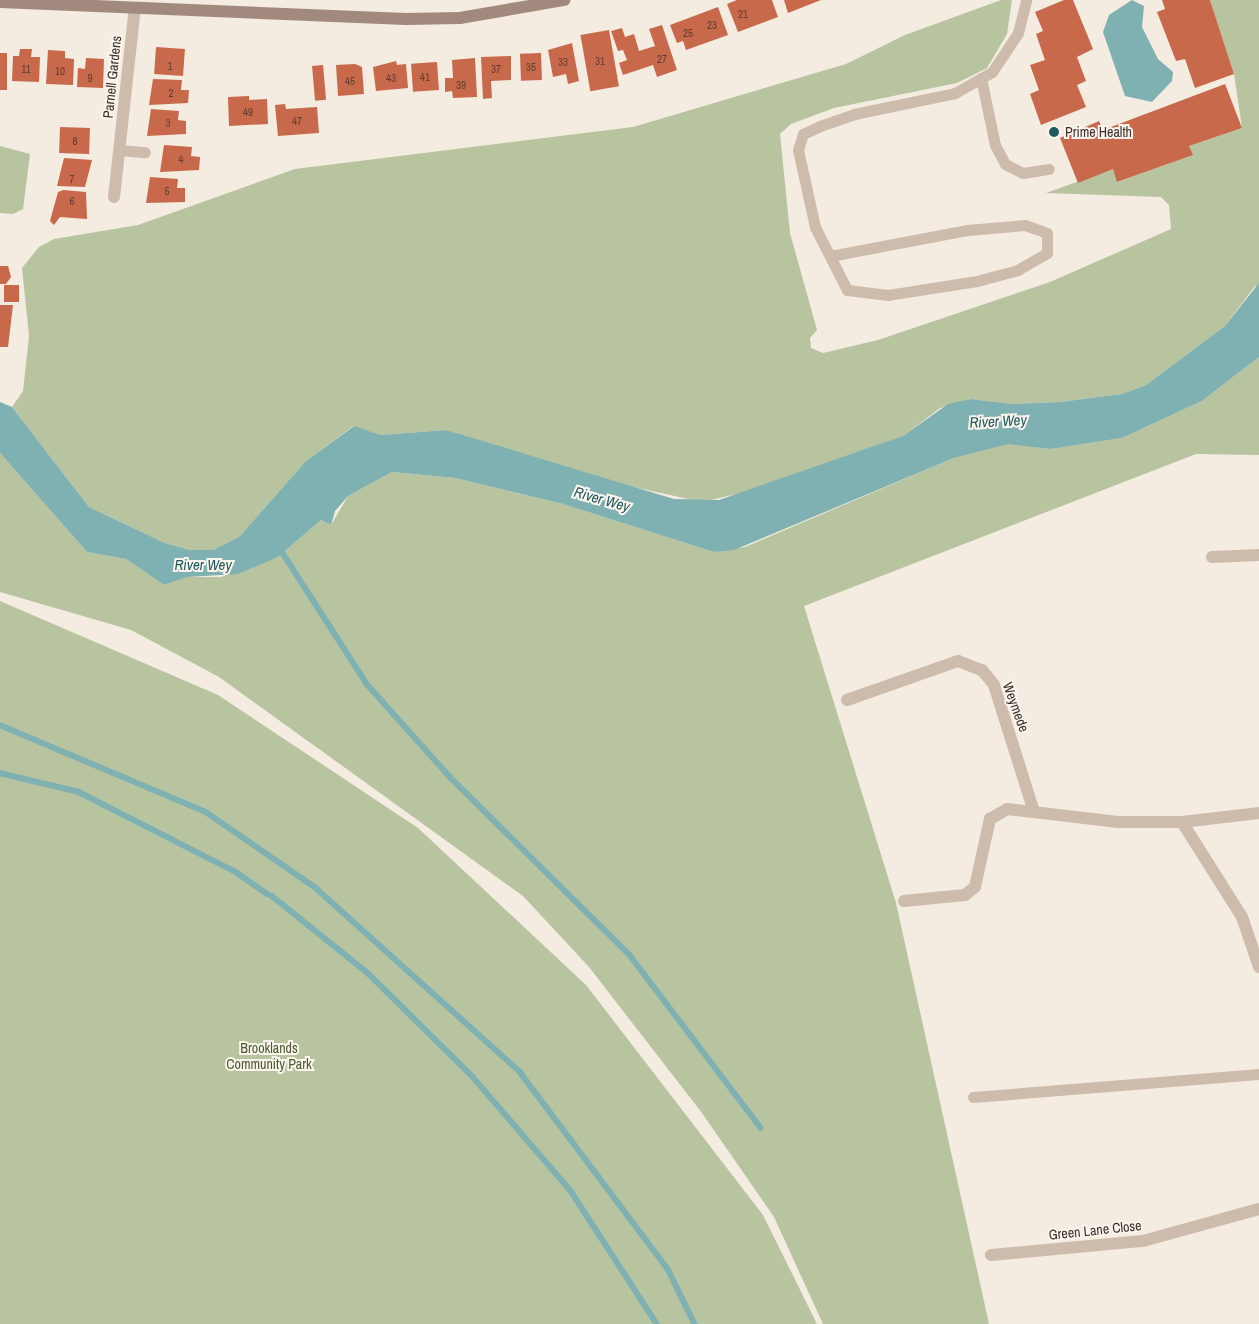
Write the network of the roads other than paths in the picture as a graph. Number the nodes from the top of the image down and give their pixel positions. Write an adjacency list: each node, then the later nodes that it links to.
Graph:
1 (564, 0): 5 (main road)
2 (1026, 0): 6 (lane)
3 (0, 2): 4 (main road)
4 (16, 2): 5 (main road)
5 (135, 8): 7 (street, Parnell Gardens)
6 (981, 78): 9 (lane); 11 (lane)
7 (120, 150): 8 (lane); 10 (street, Parnell Gardens)
8 (145, 152)
9 (1049, 169)
10 (114, 197)
11 (830, 256): 11 (lane)
12 (1259, 556): 13 (street)
13 (1212, 557)
14 (847, 700): 15 (street, Weymede)
15 (1033, 809): 17 (street); 18 (street)
16 (1259, 812): 17 (street)
17 (1182, 822): 19 (street)
18 (904, 901)
19 (1259, 967)
20 (1259, 1074): 21 (lane)
21 (973, 1097)
22 (1259, 1209): 23 (street, Green Lane Close)
23 (990, 1255)

